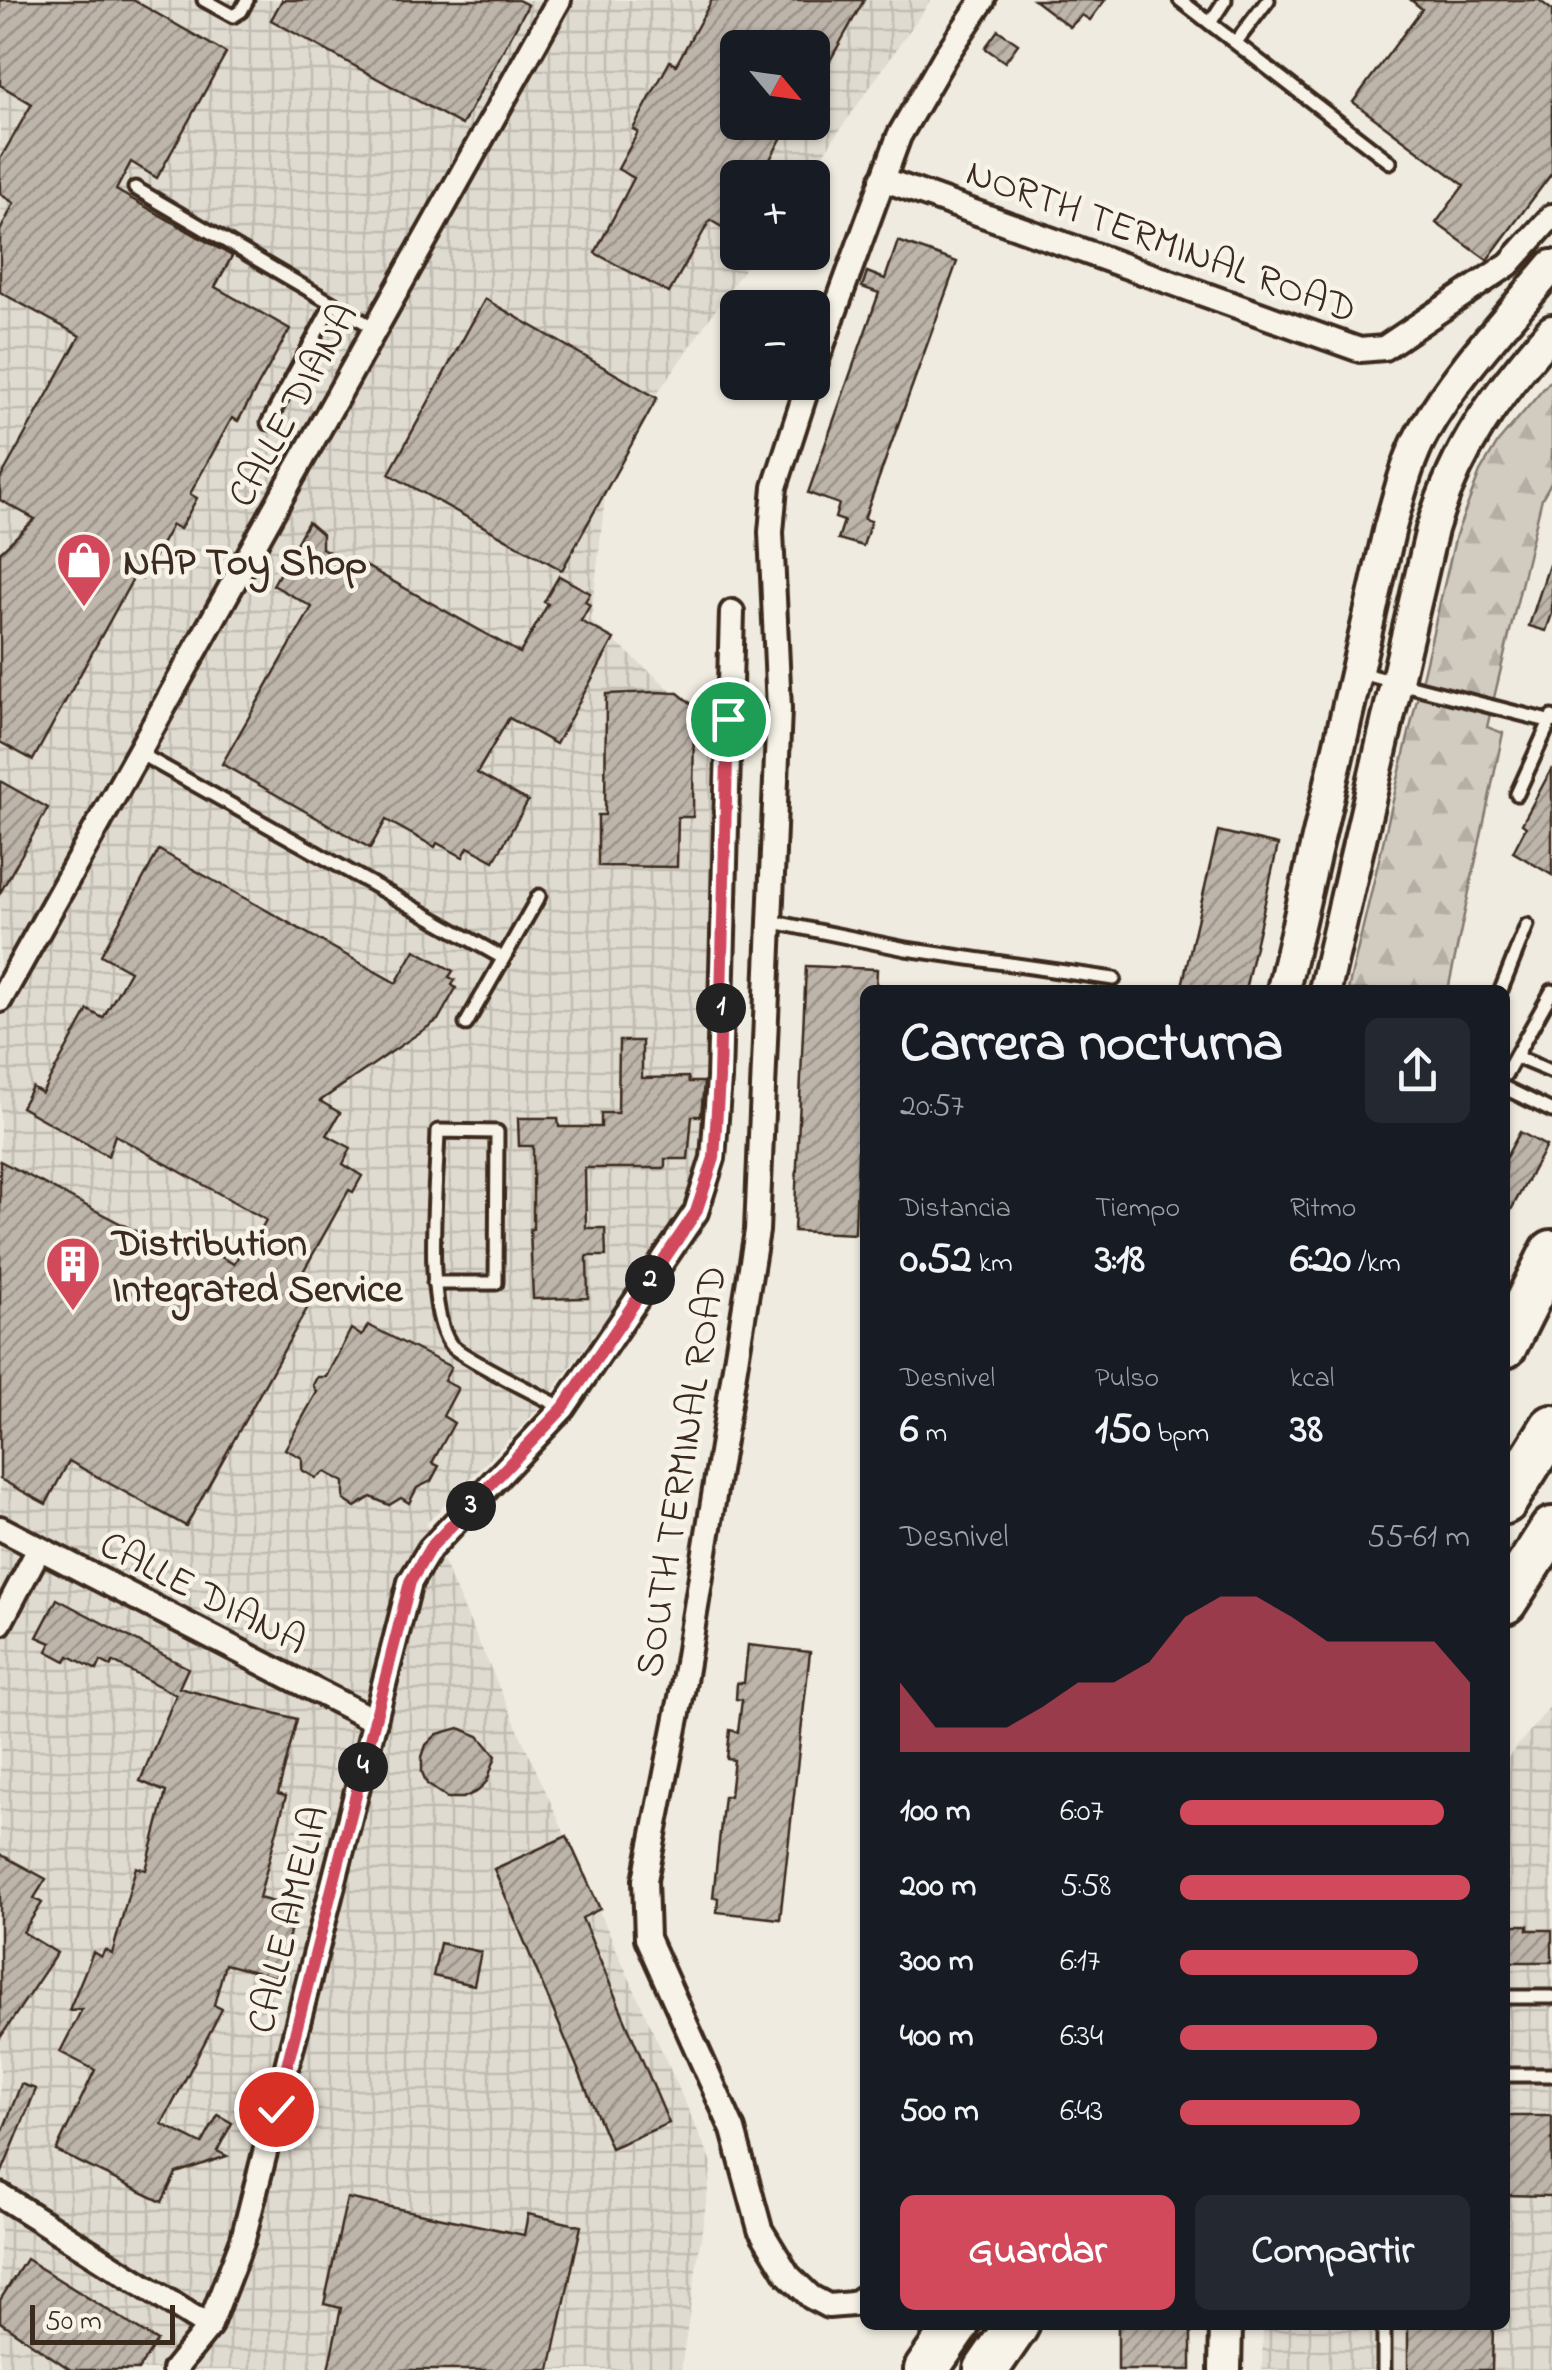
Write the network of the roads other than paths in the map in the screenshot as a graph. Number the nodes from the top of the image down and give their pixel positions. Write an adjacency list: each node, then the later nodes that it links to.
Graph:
1 (204, 0): 2 (lane)
2 (248, 0)
3 (559, 0): 17 (street, CALLE DIANA)
4 (984, 0): 11 (street)
5 (1180, 0): 8 (lane)
6 (1226, 0): 8 (lane)
7 (1268, 0): 9 (lane)
8 (1210, 23): 9 (lane)
9 (1236, 42): 10 (lane)
10 (1390, 162)
11 (882, 180): 13 (street, NORTH TERMINAL ROAD); 16 (street)
12 (135, 188): 15 (lane)
13 (1552, 216)
14 (1552, 266): 22 (street)
15 (332, 304): 17 (lane); 20 (lane)
16 (830, 323)
17 (376, 329): 25 (street, CALLE DIANA)
18 (1552, 332): 23 (street)
19 (803, 400): 28 (street, SOUTH TERMINAL ROAD)
20 (268, 424)
21 (732, 612): 46 (street, CALLE AMELIA)
22 (1356, 672): 23 (lane); 32 (street)
23 (1398, 680): 24 (lane); 33 (street)
24 (1551, 720): 26 (lane)
25 (139, 753): 30 (lane); 36 (street, CALLE DIANA)
26 (1517, 794)
27 (539, 896): 30 (lane)
28 (769, 921): 31 (lane); 60 (street, SOUTH TERMINAL ROAD)
29 (1527, 925): 34 (lane)
30 (503, 958): 37 (lane)
31 (1114, 978)
32 (1284, 985)
33 (1326, 985)
34 (1503, 985)
35 (1552, 991): 38 (lane)
36 (0, 1000)
37 (466, 1024)
38 (1516, 1057): 39 (lane); 40 (lane)
39 (1510, 1067)
40 (1552, 1072)
41 (1510, 1090): 42 (lane)
42 (1552, 1111)
43 (1552, 1252): 45 (highway)
44 (434, 1282): 44 (lane); 46 (lane)
45 (1510, 1336)
46 (563, 1408): 54 (street, CALLE AMELIA)
47 (1552, 1427): 48 (highway)
48 (1510, 1494)
49 (0, 1528): 51 (street, CALLE DIANA)
50 (1552, 1529): 52 (highway)
51 (39, 1548): 53 (street); 54 (street, CALLE DIANA)
52 (1510, 1594)
53 (0, 1623)
54 (374, 1721): 61 (street, CALLE AMELIA)
55 (1510, 1997): 56 (lane)
56 (1552, 1997)
57 (1510, 2075): 58 (lane)
58 (1552, 2076)
59 (0, 2195): 61 (street)
60 (860, 2299)
61 (209, 2327): 66 (street, CALLE AMELIA)
62 (954, 2330): 67 (highway)
63 (1013, 2330): 68 (highway)
64 (1226, 2330): 69 (street)
65 (1384, 2330): 70 (lane)
66 (174, 2370)
67 (926, 2370)
68 (986, 2370)
69 (1225, 2370)
70 (1384, 2370)

